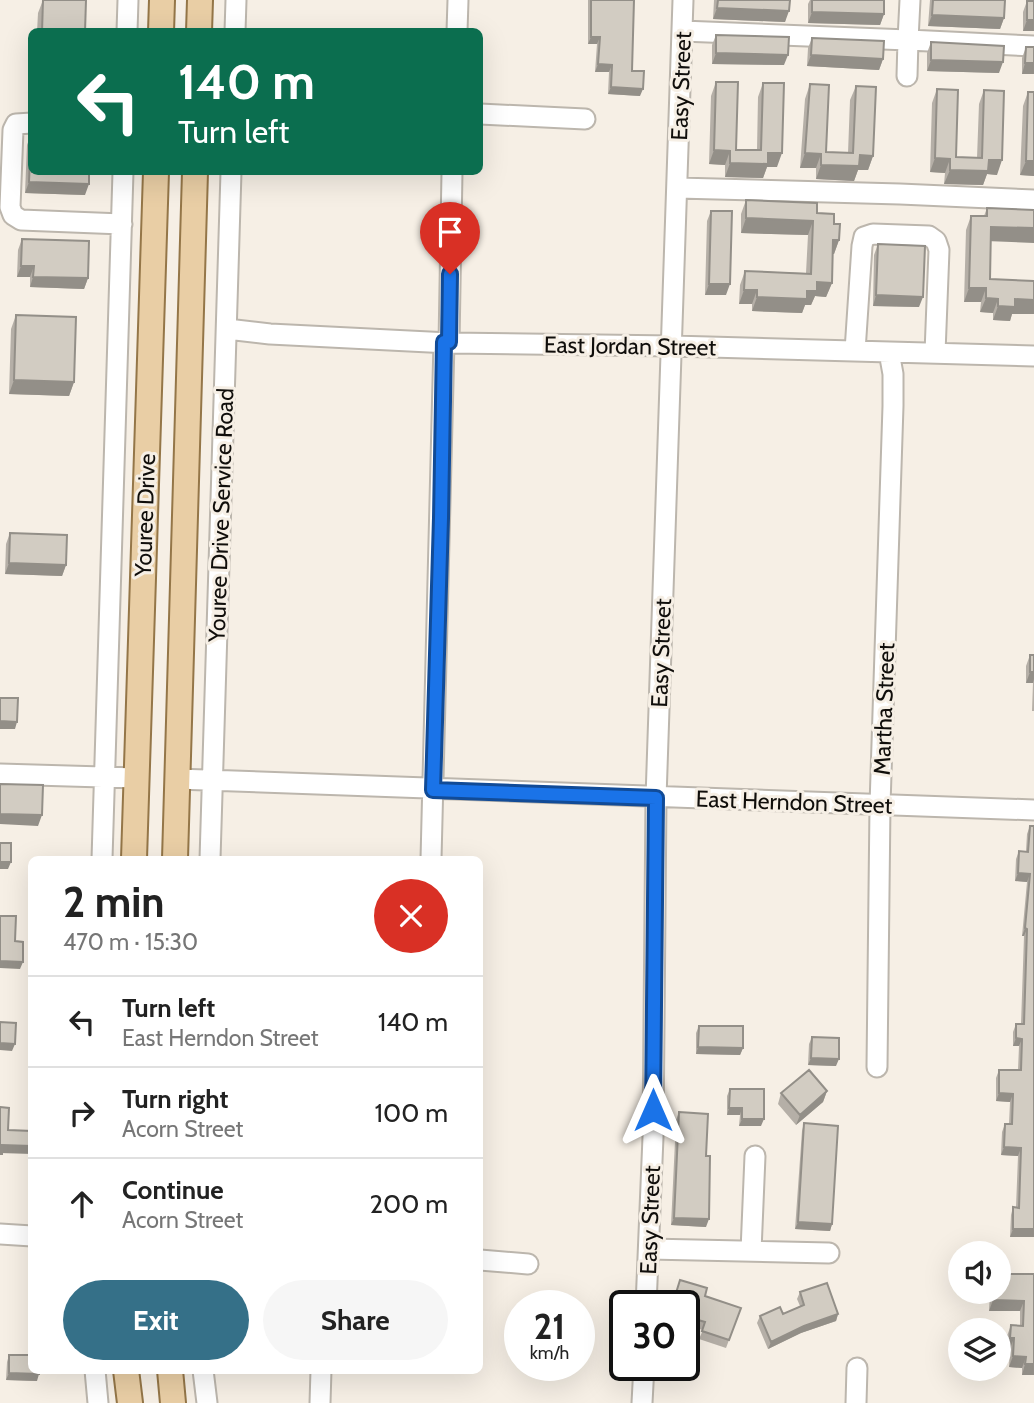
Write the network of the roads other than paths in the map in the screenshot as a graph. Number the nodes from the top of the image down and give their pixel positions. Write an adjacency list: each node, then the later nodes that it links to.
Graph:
1 (128, 0): 8 (street)
2 (162, 0): 9 (main road)
3 (200, 0): 10 (main road)
4 (236, 0): 11 (street)
5 (458, 0): 12 (street)
6 (683, 0): 13 (street, Easy Street)
7 (910, 0): 14 (street)
8 (127, 28)
9 (161, 28)
10 (199, 28)
11 (235, 28)
12 (457, 28)
13 (682, 32): 14 (street); 25 (street, Easy Street)
14 (908, 40): 15 (street); 16 (street)
15 (1034, 46)
16 (907, 76)
17 (483, 114): 18 (street)
18 (584, 118)
19 (28, 123): 27 (street)
20 (123, 175): 27 (street)
21 (156, 175): 37 (main road, Youree Drive)
22 (195, 175): 38 (main road, Youree Drive)
23 (231, 175): 28 (street, Youree Drive Service Road)
24 (452, 175): 29 (street)
25 (678, 188): 26 (street); 30 (street, Easy Street)
26 (1034, 200)
27 (122, 224): 36 (street)
28 (227, 328): 29 (street, East Jordan Street); 39 (street, Youree Drive Service Road)
29 (446, 342): 30 (street, East Jordan Street); 40 (street)
30 (673, 346): 31 (street, East Jordan Street); 41 (street, Easy Street)
31 (855, 351): 32 (street, East Jordan Street); 33 (street)
32 (889, 352): 33 (street, East Jordan Street); 42 (street, Martha Street)
33 (934, 353): 34 (street, East Jordan Street)
34 (1034, 356)
35 (0, 774): 36 (street)
36 (105, 776): 37 (street); 44 (street)
37 (137, 778): 38 (main road); 45 (main road, Youree Drive)
38 (177, 779): 39 (street, East Herndon Street); 46 (main road, Youree Drive)
39 (212, 780): 40 (street, East Herndon Street); 47 (street, Youree Drive Service Road)
40 (433, 790): 41 (street, East Herndon Street); 48 (street)
41 (656, 798): 42 (street, East Herndon Street); 53 (street, Easy Street)
42 (880, 805): 43 (street, East Herndon Street); 49 (street, Martha Street)
43 (1034, 810)
44 (103, 856)
45 (134, 856)
46 (175, 856)
47 (210, 856)
48 (432, 856)
49 (877, 1067)
50 (755, 1156): 54 (street)
51 (0, 1234): 52 (street)
52 (28, 1236)
53 (649, 1249): 54 (street); 58 (street, Easy Street)
54 (751, 1251): 55 (street)
55 (829, 1253)
56 (483, 1260): 57 (street)
57 (528, 1264)
58 (647, 1290)
59 (857, 1368): 72 (street)
60 (95, 1374): 66 (street)
61 (127, 1374): 67 (main road)
62 (170, 1374): 68 (main road)
63 (203, 1374): 69 (street)
64 (321, 1374): 70 (street)
65 (643, 1381): 71 (street)
66 (98, 1403)
67 (130, 1403)
68 (173, 1403)
69 (207, 1403)
70 (320, 1403)
71 (642, 1403)
72 (856, 1403)

